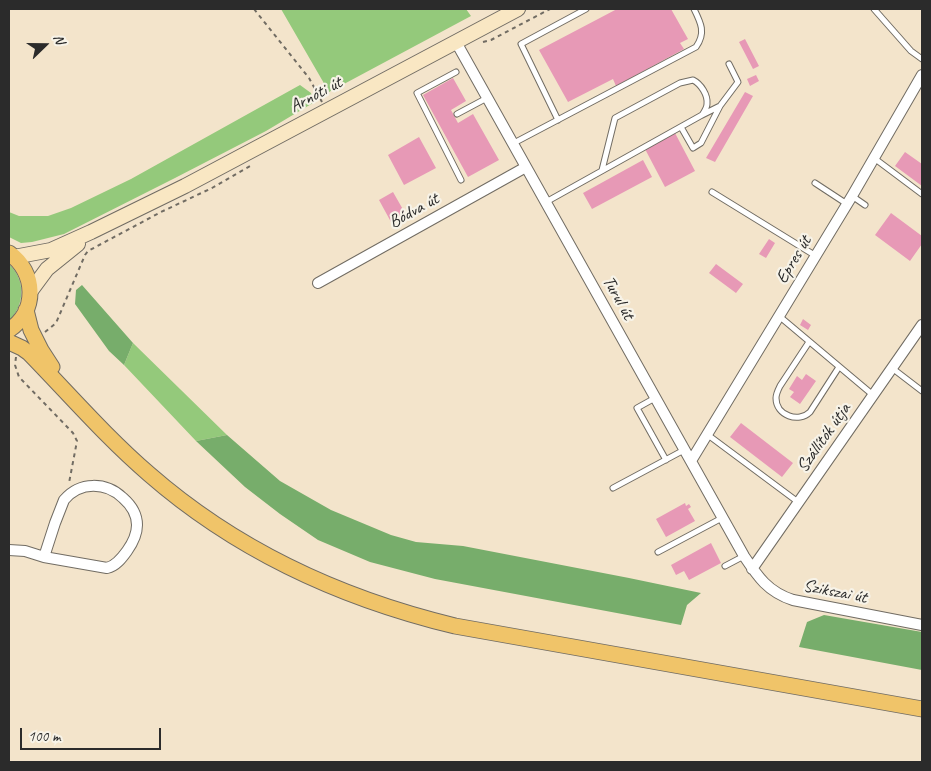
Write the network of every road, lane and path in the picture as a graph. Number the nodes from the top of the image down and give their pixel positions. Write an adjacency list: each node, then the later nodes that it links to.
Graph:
1 (254, 9): 15 (path)
2 (518, 9): 7 (main road, Arnóti út)
3 (550, 9): 8 (path)
4 (586, 9): 18 (lane)
5 (694, 9): 18 (lane)
6 (874, 9): 9 (lane)
7 (456, 42): 13 (street, Turul út); 15 (main road, Arnóti út)
8 (479, 42)
9 (922, 59)
10 (729, 64): 14 (lane)
11 (456, 72): 25 (lane)
12 (922, 75): 21 (street, Epres út)
13 (487, 98): 16 (lane); 20 (street, Turul út)
14 (720, 106): 17 (lane); 19 (lane)
15 (326, 111): 32 (main road, Arnóti út)
16 (457, 114)
17 (702, 115): 19 (lane); 24 (lane)
18 (558, 120): 20 (lane)
19 (681, 127): 24 (lane)
20 (512, 144): 23 (street, Turul út)
21 (873, 158): 28 (lane); 29 (street, Epres út)
22 (254, 163): 41 (path)
23 (526, 167): 30 (street, Turul út); 35 (street, Bódva út)
24 (602, 170): 30 (lane)
25 (461, 180)
26 (815, 182): 29 (lane)
27 (712, 192): 34 (lane)
28 (922, 194)
29 (849, 200): 31 (lane); 34 (street, Epres út)
30 (546, 202): 49 (street, Turul út)
31 (865, 205)
32 (132, 212): 33 (main road); 36 (main road)
33 (11, 255): 36 (main road)
34 (816, 256): 38 (street, Epres út)
35 (318, 283)
36 (30, 292): 37 (main road)
37 (26, 310): 40 (main road); 41 (main road)
38 (779, 316): 42 (lane); 50 (street, Epres út)
39 (922, 326): 45 (street, Szállítók útja)
40 (9, 330)
41 (35, 339): 47 (main road)
42 (809, 342): 44 (lane); 44 (lane)
43 (15, 345): 47 (main road); 55 (path)
44 (839, 367): 48 (lane)
45 (892, 368): 46 (lane); 48 (street, Szállítók útja)
46 (922, 391)
47 (69, 394): 65 (main road)
48 (874, 395): 56 (street, Szállítók útja)
49 (656, 398): 51 (street, Turul út); 52 (lane)
50 (708, 435): 53 (street, Epres út); 56 (lane)
51 (685, 450): 52 (lane); 53 (street, Turul út)
52 (666, 460): 54 (lane)
53 (691, 461): 57 (street, Turul út)
54 (613, 488)
55 (67, 496): 61 (street); 61 (street)
56 (798, 502): 63 (street, Szállítók útja)
57 (723, 518): 59 (lane); 60 (street, Turul út)
58 (9, 550): 61 (street)
59 (658, 552)
60 (744, 556): 62 (lane); 63 (street, Turul út)
61 (44, 557)
62 (725, 566)
63 (752, 569): 64 (street, Szikszai út)
64 (922, 625)
65 (922, 709)

